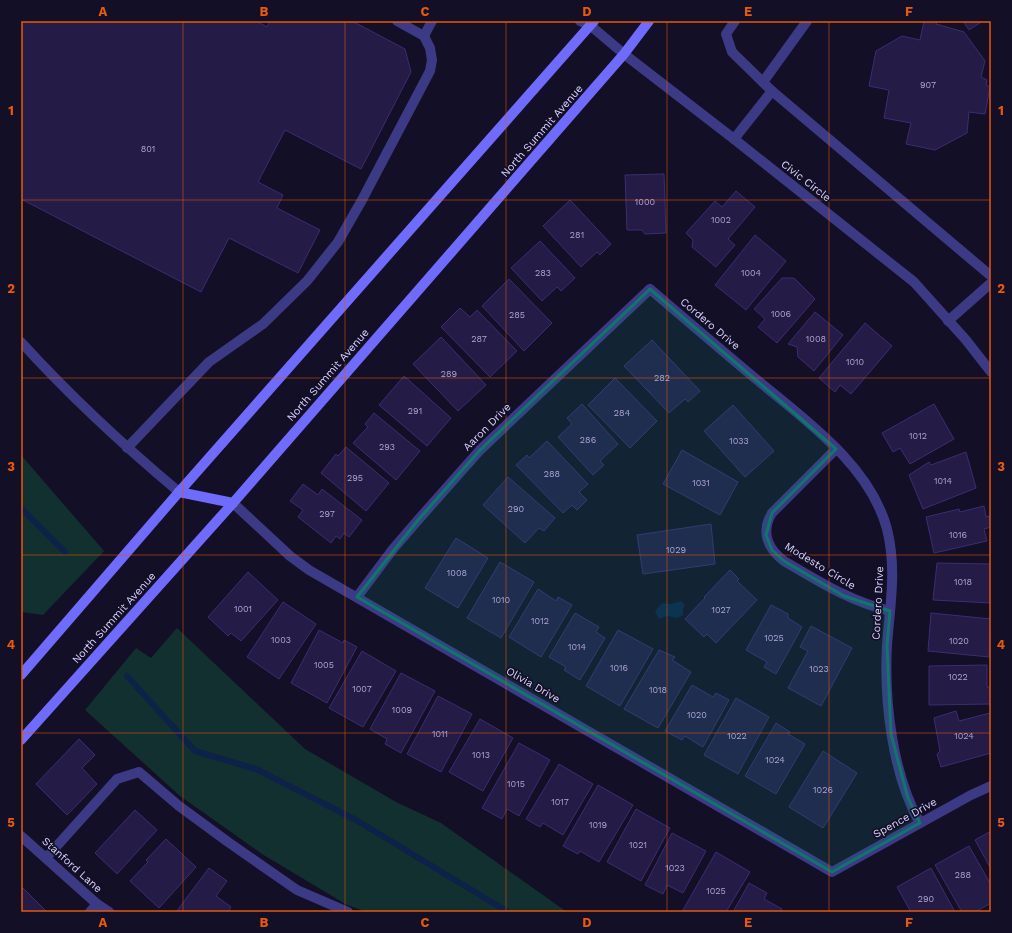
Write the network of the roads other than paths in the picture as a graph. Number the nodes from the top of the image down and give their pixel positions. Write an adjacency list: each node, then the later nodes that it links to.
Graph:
1 (397, 21): 8 (street)
2 (432, 21): 8 (street)
3 (580, 21): 7 (street, Civic Circle)
4 (649, 21): 9 (main road, North Summit Avenue)
5 (735, 21): 10 (street)
6 (807, 21): 10 (street)
7 (592, 24): 9 (street, Civic Circle); 21 (main road)
8 (424, 36): 19 (street)
9 (624, 54): 12 (street, Civic Circle); 22 (main road, North Summit Avenue)
10 (763, 82): 11 (street)
11 (772, 91): 12 (street); 13 (street)
12 (734, 139): 16 (street, Civic Circle)
13 (991, 276)
14 (991, 283): 16 (street)
15 (650, 289): 20 (street, Cordero Drive); 23 (street, Aaron Drive)
16 (948, 321): 18 (street, Civic Circle)
17 (21, 342): 19 (street)
18 (991, 372)
19 (127, 448): 21 (street)
20 (836, 449): 24 (street, Cordero Drive); 24 (street, Modesto Circle)
21 (179, 492): 22 (main road); 25 (main road)
22 (233, 503): 23 (street, Olivia Drive); 26 (main road, North Summit Avenue)
23 (357, 597): 31 (street, Olivia Drive)
24 (890, 611): 28 (street, Cordero Drive)
25 (21, 675)
26 (21, 740)
27 (991, 786): 28 (street, Spence Drive)
28 (920, 823): 31 (street, Spence Drive)
29 (21, 836): 30 (street, Stanford Lane)
30 (46, 858): 32 (street, Stanford Lane); 35 (street)
31 (832, 872)
32 (97, 904): 33 (street); 34 (street, Stanford Lane)
33 (90, 912)
34 (109, 912)
35 (348, 912)

